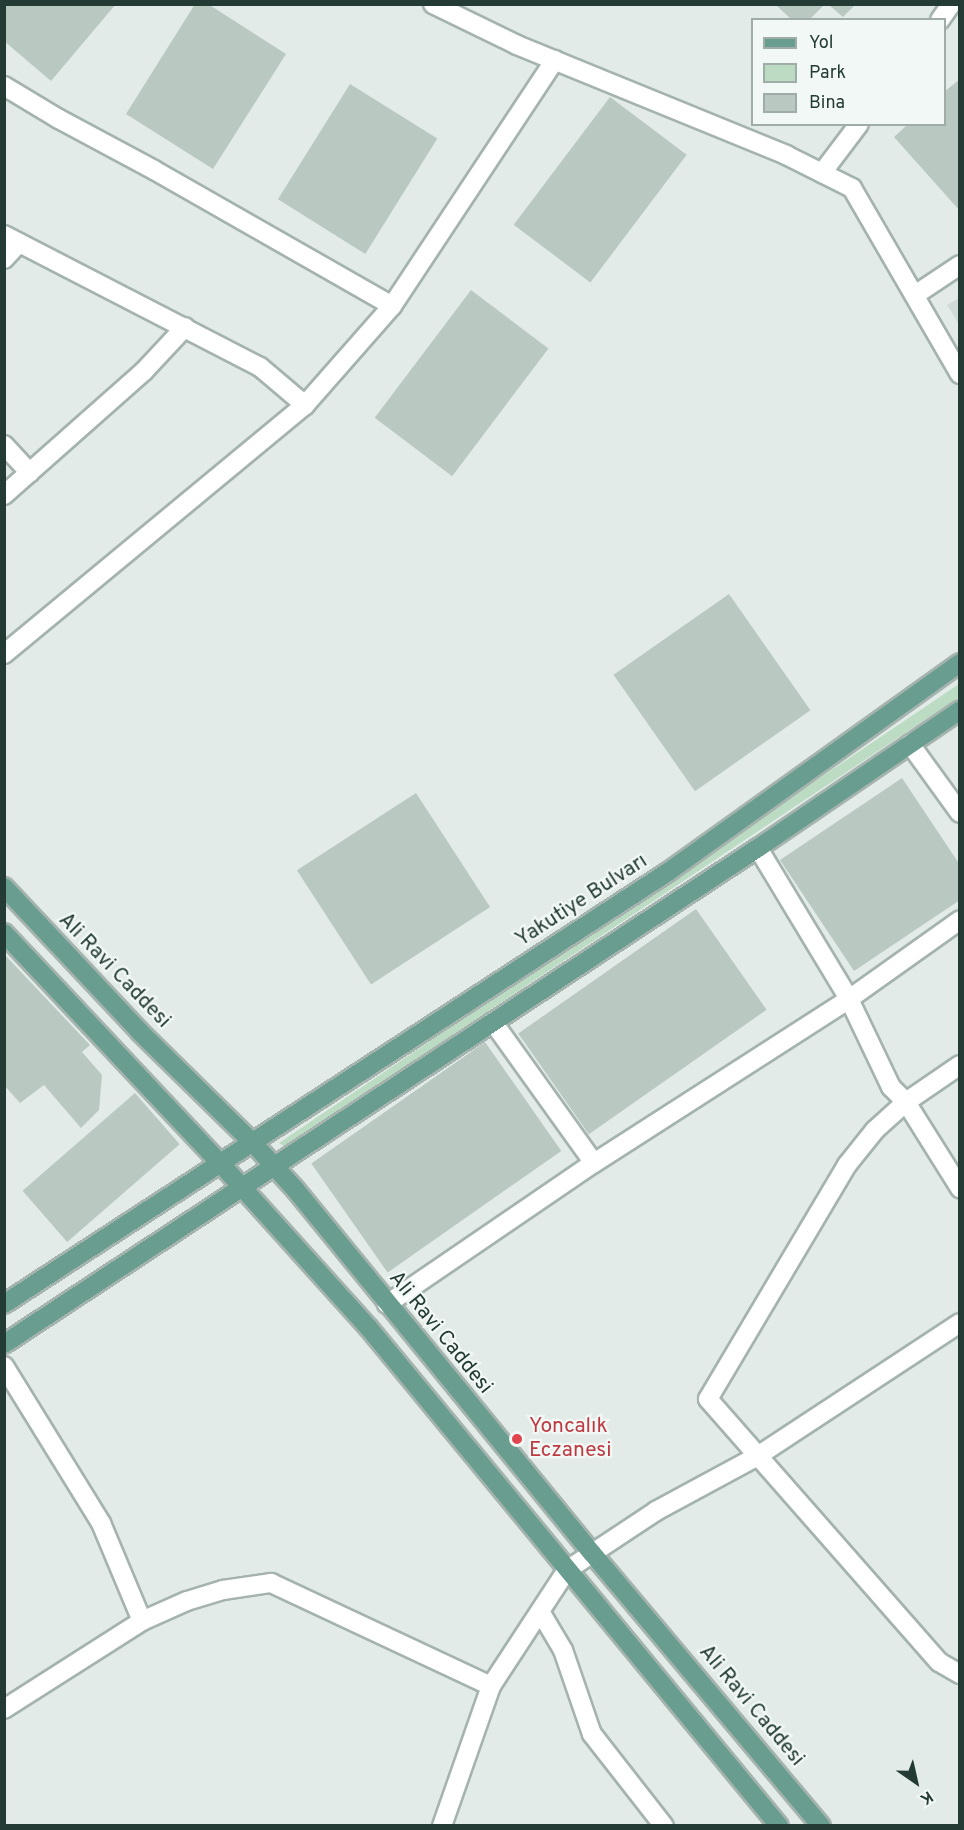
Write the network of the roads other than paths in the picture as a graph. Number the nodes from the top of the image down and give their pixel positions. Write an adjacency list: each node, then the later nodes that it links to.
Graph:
1 (433, 4): 4 (street)
2 (951, 4): 3 (street)
3 (941, 18)
4 (555, 60): 7 (street); 12 (street)
5 (4, 86): 12 (street)
6 (857, 126): 7 (street)
7 (822, 173): 11 (street)
8 (12, 239): 9 (street); 13 (street)
9 (4, 259)
10 (960, 265): 11 (street)
11 (915, 295): 14 (street)
12 (392, 306): 15 (street)
13 (185, 327): 15 (street); 17 (street)
14 (960, 374)
15 (305, 405): 19 (street)
16 (4, 445): 17 (street)
17 (30, 472): 18 (street)
18 (4, 495)
19 (4, 654)
20 (960, 663): 32 (main road, Yakutiye Bulvarı)
21 (960, 710): 22 (main road)
22 (910, 744): 23 (street); 24 (main road)
23 (960, 813)
24 (758, 848): 28 (street); 29 (main road)
25 (4, 887): 32 (main road, Ali Ravi Caddesi)
26 (960, 920): 28 (street)
27 (4, 933): 34 (main road)
28 (849, 999): 31 (street); 33 (street)
29 (493, 1022): 33 (street); 35 (main road)
30 (960, 1065): 31 (street)
31 (906, 1101): 37 (street); 43 (street)
32 (254, 1144): 34 (main road, Yakutiye Bulvarı); 35 (main road, Ali Ravi Caddesi)
33 (594, 1163): 39 (street)
34 (222, 1165): 36 (main road); 38 (main road, Yakutiye Bulvarı)
35 (274, 1165): 36 (main road); 39 (main road, Ali Ravi Caddesi)
36 (241, 1186): 41 (main road); 45 (main road)
37 (960, 1188)
38 (4, 1304)
39 (387, 1304): 44 (main road, Ali Ravi Caddesi)
40 (957, 1329): 43 (street)
41 (4, 1344)
42 (4, 1366): 47 (street)
43 (756, 1457): 44 (street); 48 (street)
44 (592, 1553): 45 (street); 54 (main road, Ali Ravi Caddesi)
45 (567, 1570): 46 (street); 53 (main road)
46 (541, 1613): 49 (street); 52 (street)
47 (142, 1621): 49 (street); 50 (street)
48 (960, 1674)
49 (491, 1686): 51 (street)
50 (4, 1709)
51 (448, 1822)
52 (664, 1826)
53 (779, 1826)
54 (821, 1826)

